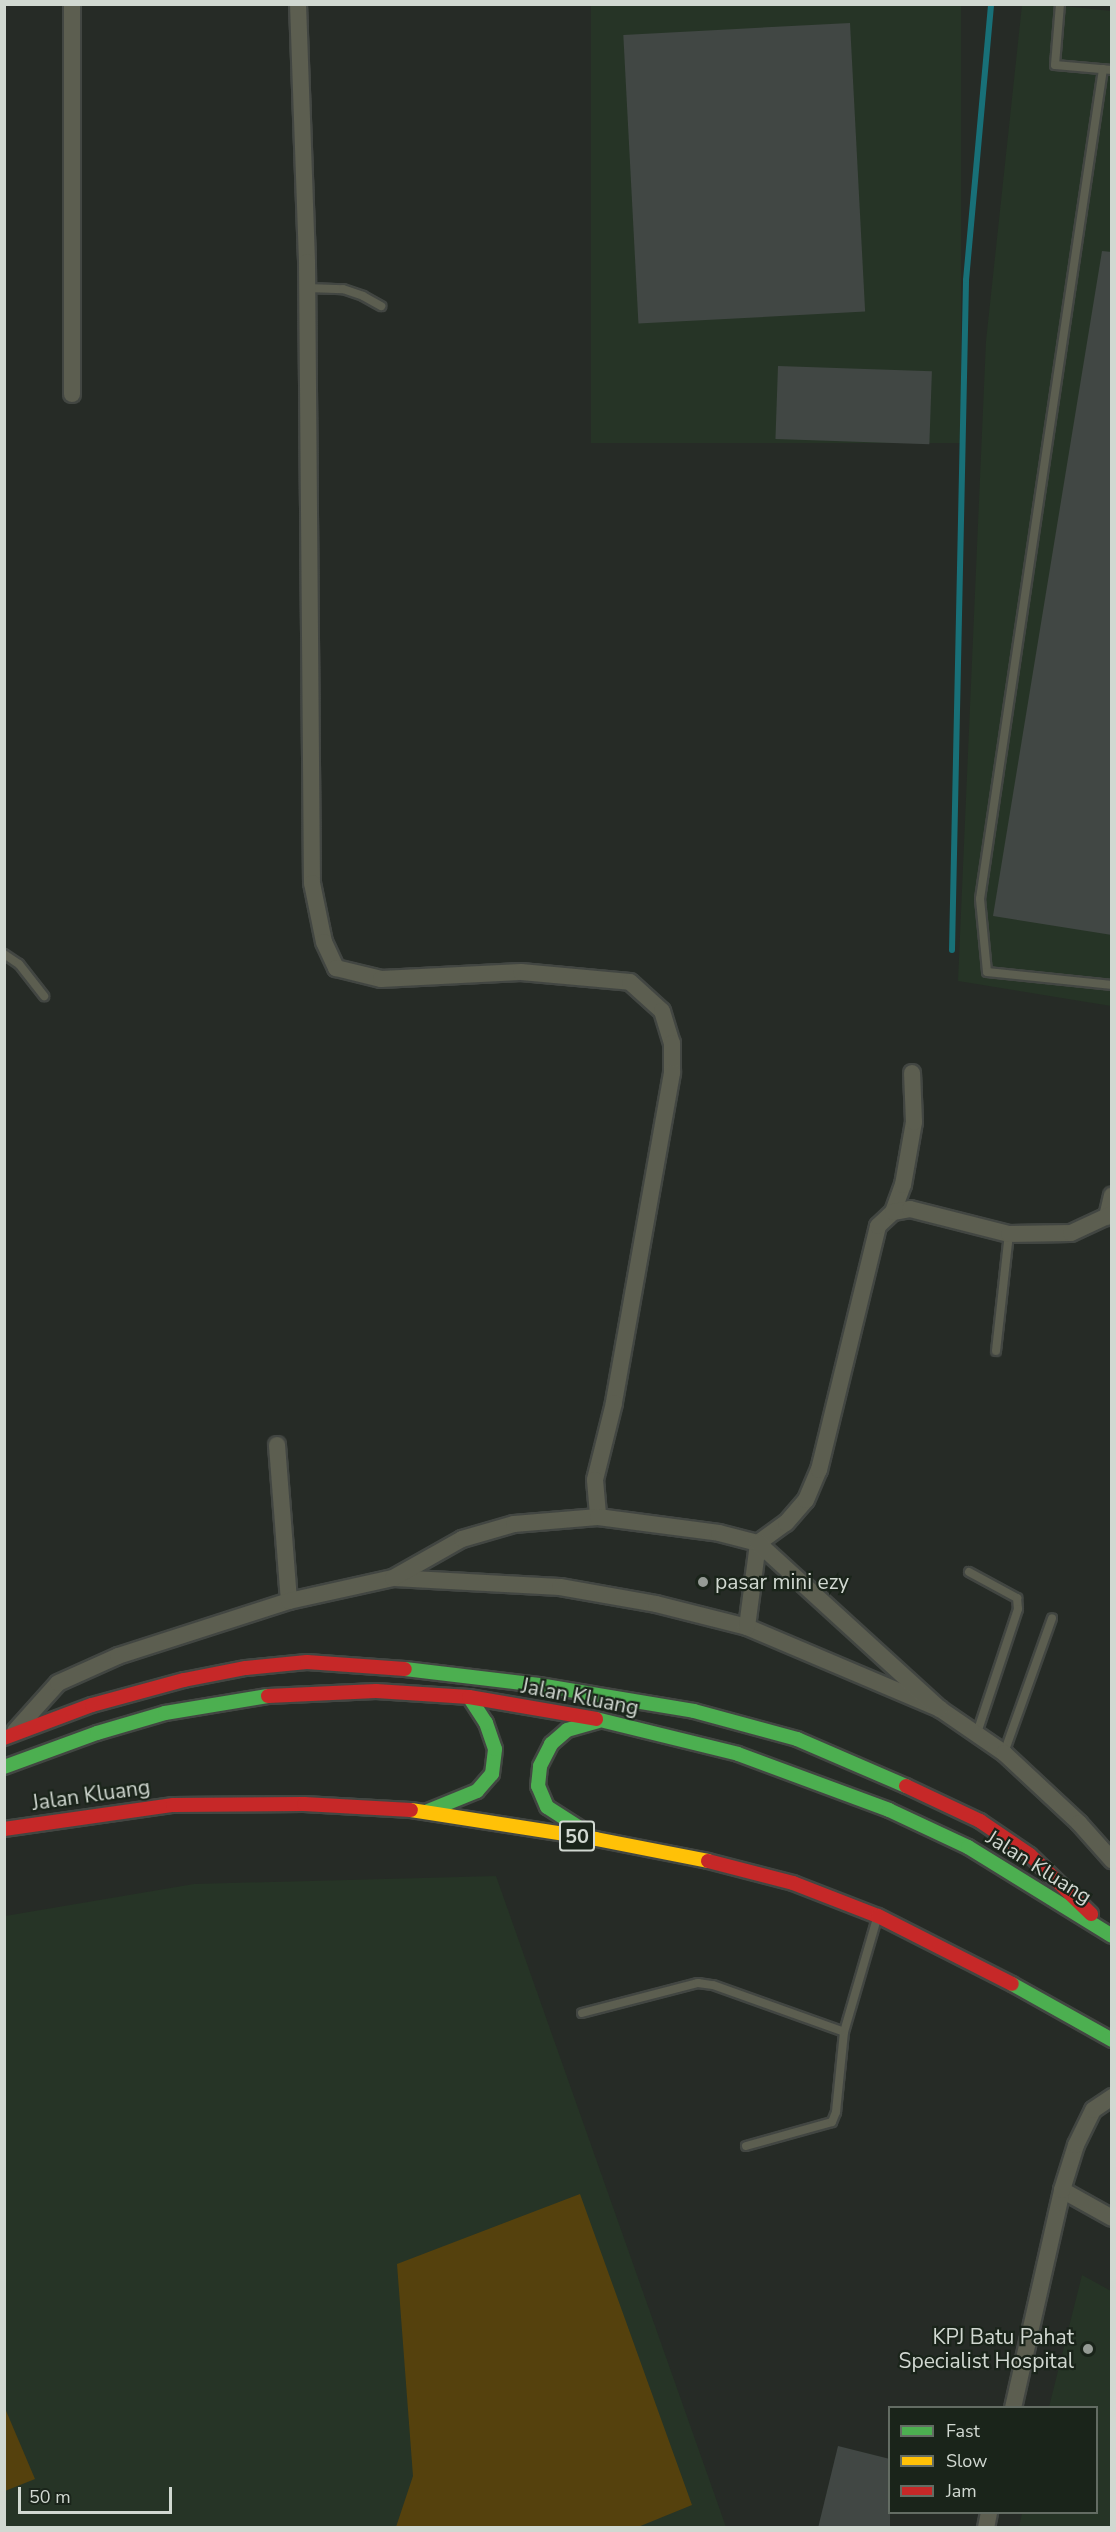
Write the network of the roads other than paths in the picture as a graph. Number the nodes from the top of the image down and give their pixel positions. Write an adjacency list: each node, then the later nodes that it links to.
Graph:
1 (72, 4): 7 (street)
2 (298, 4): 5 (street)
3 (1060, 4): 4 (lane)
4 (1107, 69): 9 (lane)
5 (307, 288): 6 (lane); 18 (street)
6 (381, 306)
7 (72, 394)
8 (4, 954): 10 (lane)
9 (1112, 984)
10 (44, 996)
11 (912, 1073): 13 (street)
12 (1112, 1196): 14 (street)
13 (893, 1212): 15 (street); 19 (street)
14 (1109, 1216): 15 (street)
15 (1009, 1234): 16 (lane)
16 (996, 1351)
17 (277, 1445): 22 (street)
18 (598, 1517): 19 (street); 21 (street)
19 (758, 1543): 24 (street); 26 (street)
20 (969, 1572): 28 (lane)
21 (393, 1578): 22 (street); 24 (street)
22 (289, 1601): 29 (street)
23 (1052, 1618): 30 (lane)
24 (747, 1627): 26 (street)
25 (469, 1697): 27 (main road, Jalan Kluang); 31 (main road, Jalan Kluang); 32 (main road)
26 (940, 1709): 28 (street)
27 (602, 1720): 34 (main road); 37 (main road, Jalan Kluang)
28 (977, 1733): 30 (street)
29 (7, 1734): 37 (main road)
30 (1004, 1753): 35 (street)
31 (4, 1767)
32 (427, 1811): 33 (main road, Jalan Kluang / 50); 34 (main road, Jalan Kluang / 50)
33 (4, 1829)
34 (596, 1839): 36 (main road, Jalan Kluang / 50)
35 (1112, 1860)
36 (878, 1916): 39 (lane); 40 (main road, Jalan Kluang / 50)
37 (1112, 1935)
38 (582, 2013): 39 (lane)
39 (844, 2032): 42 (lane)
40 (1112, 2040)
41 (1112, 2097): 43 (street)
42 (746, 2146)
43 (1062, 2190): 44 (street); 45 (street)
44 (1112, 2218)
45 (1013, 2406)

